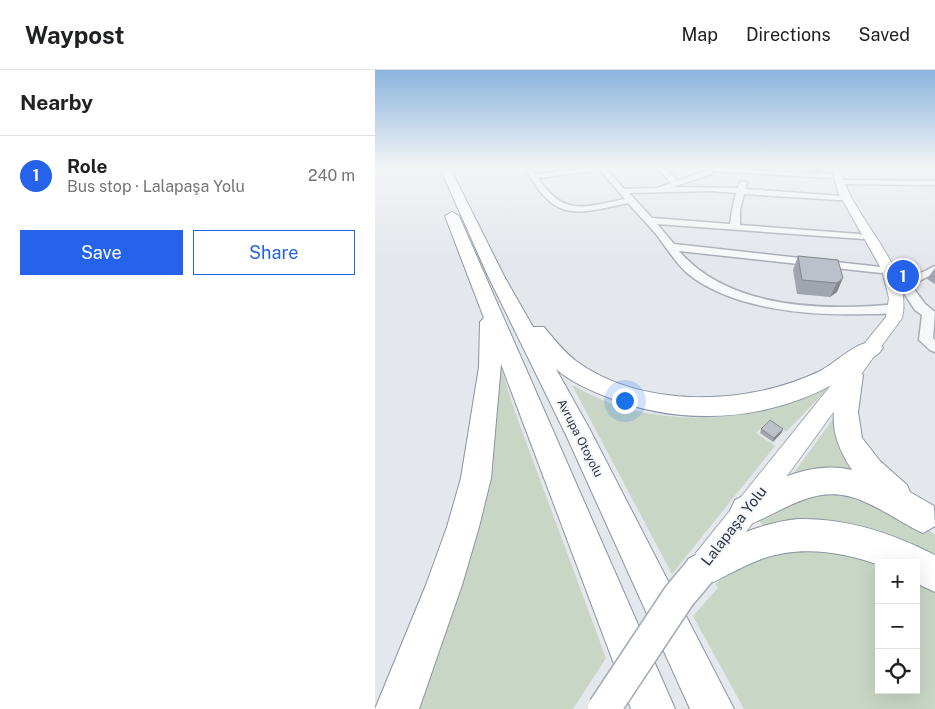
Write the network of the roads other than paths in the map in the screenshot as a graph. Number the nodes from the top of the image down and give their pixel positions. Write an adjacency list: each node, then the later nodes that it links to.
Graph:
1 (449, 198): 18 (highway, Avrupa Otoyolu)
2 (457, 198): 18 (highway, Avrupa Otoyolu)
3 (549, 198): 8 (street)
4 (738, 198): 11 (street)
5 (836, 198): 6 (street)
6 (839, 198): 12 (main road)
7 (848, 198): 16 (main road)
8 (630, 200): 9 (street)
9 (649, 221): 10 (street); 13 (street)
10 (723, 226): 11 (street); 14 (street)
11 (735, 227): 12 (street)
12 (860, 237): 16 (main road)
13 (671, 247): 14 (street); 17 (street)
14 (709, 251): 16 (street)
15 (935, 269): 16 (street)
16 (891, 277): 17 (main road); 19 (street)
17 (897, 308): 21 (main road, Lalapaşa Yolu)
18 (502, 312): 21 (highway); 29 (highway); 31 (highway, Avrupa Otoyolu); 32 (highway, Avrupa Otoyolu)
19 (933, 313): 20 (street)
20 (935, 347)
21 (873, 348): 22 (main road, Lalapaşa Yolu)
22 (852, 375): 23 (main road, Lalapaşa Yolu); 24 (highway)
23 (745, 511): 24 (highway); 27 (main road, Lalapaşa Yolu)
24 (929, 521)
25 (905, 559): 27 (highway)
26 (920, 566): 28 (highway)
27 (700, 571): 30 (main road, Lalapaşa Yolu, bridge)
28 (935, 574)
29 (397, 709)
30 (603, 709)
31 (653, 709)
32 (712, 709)

